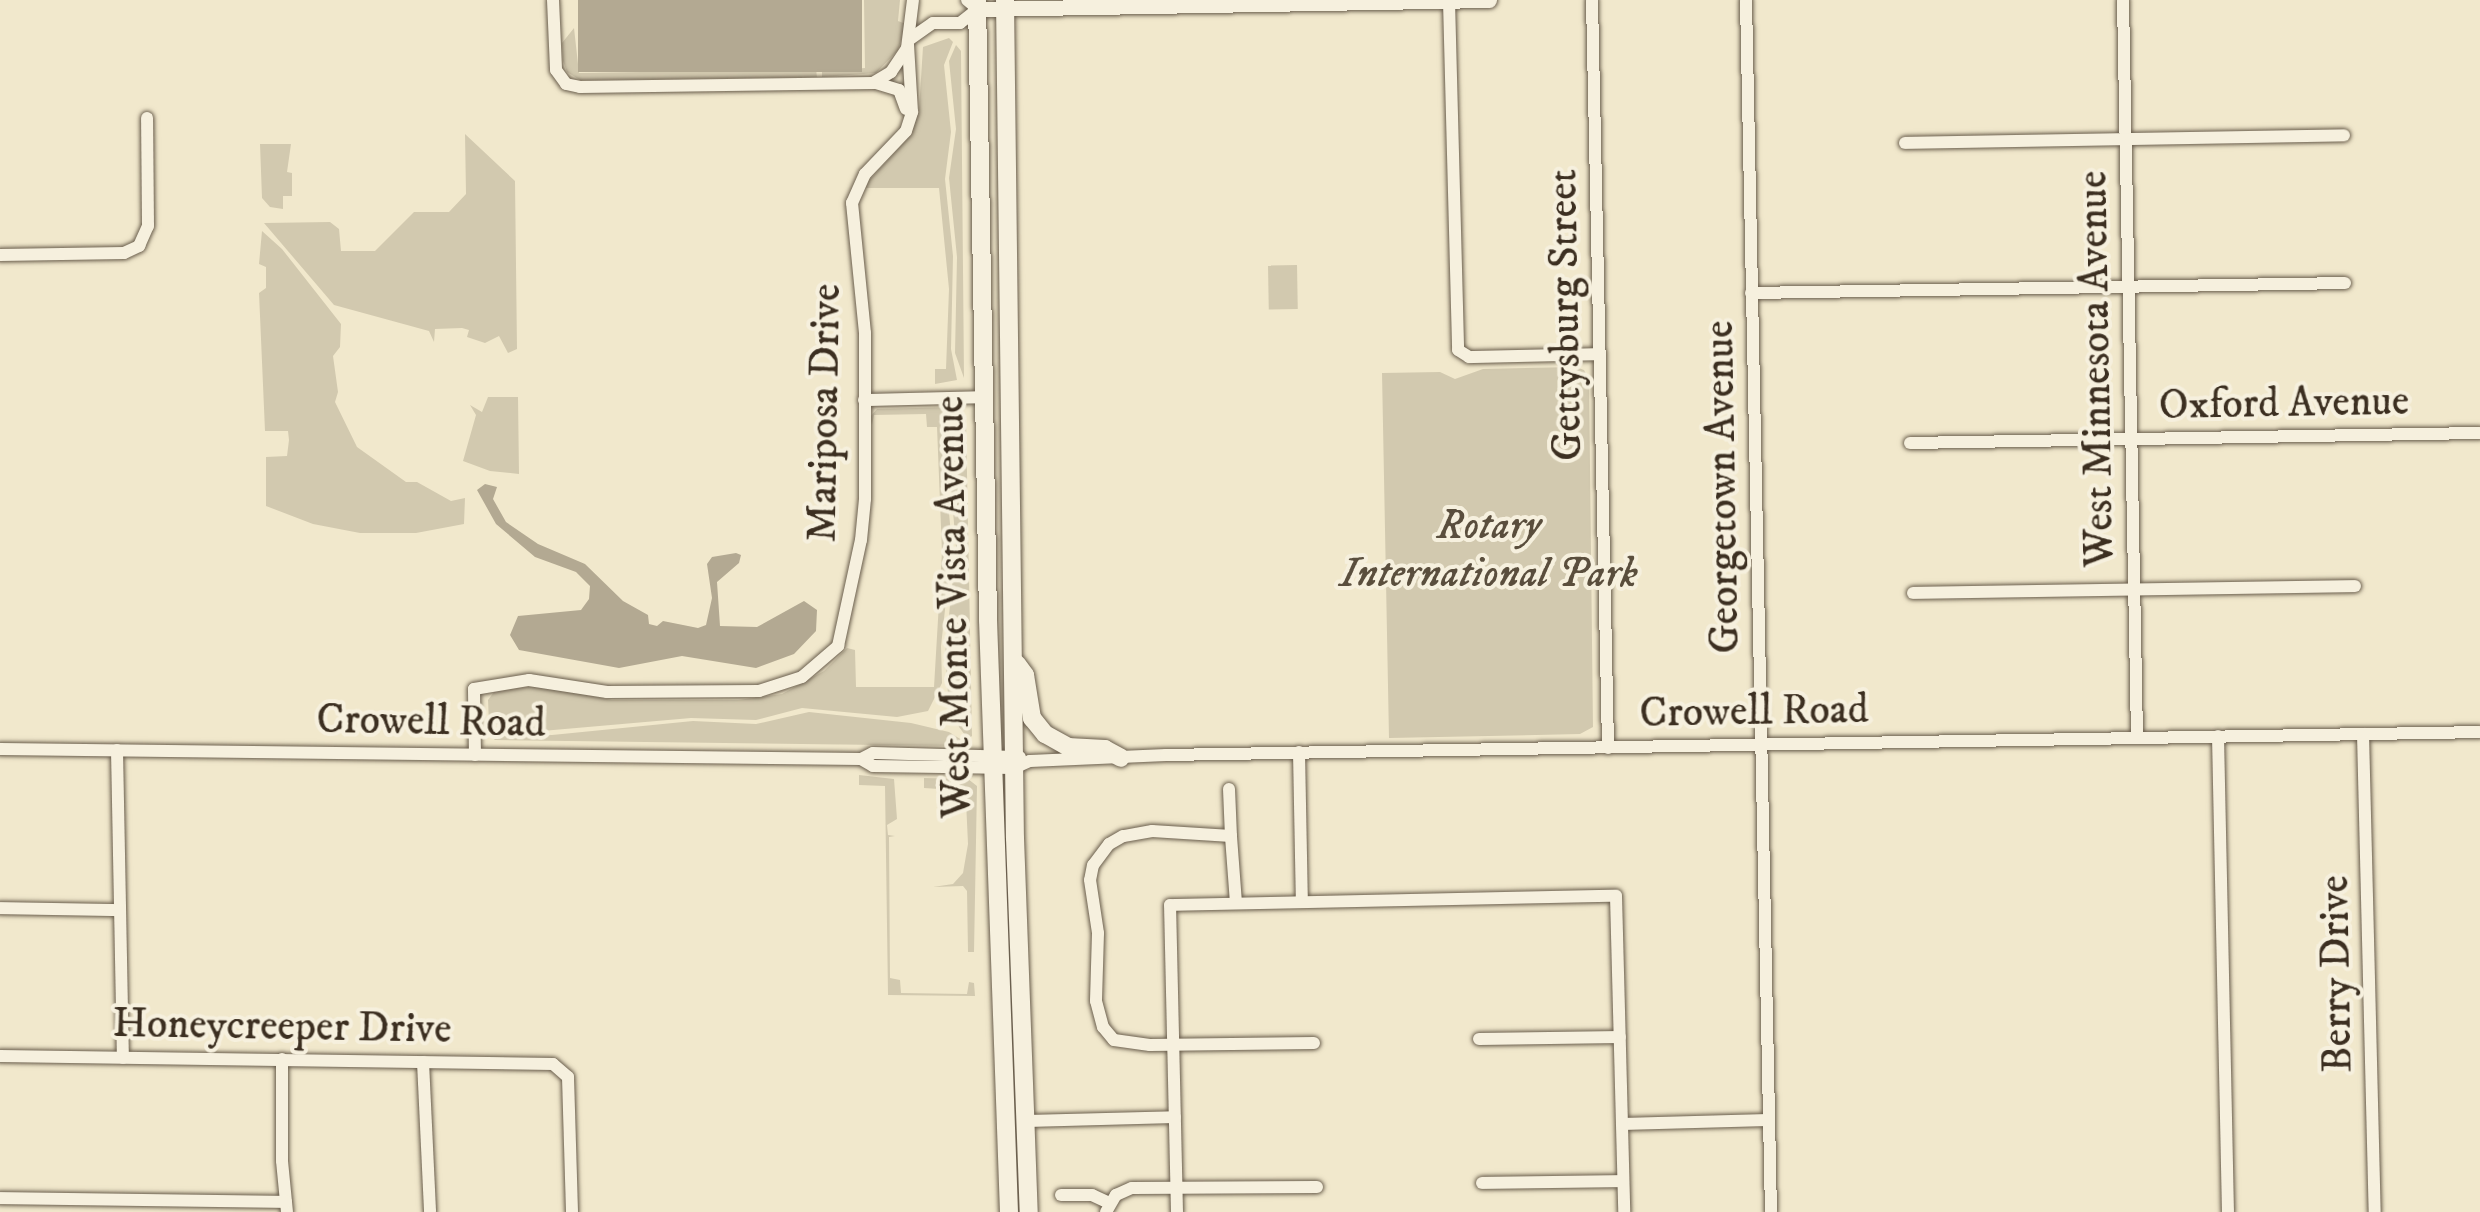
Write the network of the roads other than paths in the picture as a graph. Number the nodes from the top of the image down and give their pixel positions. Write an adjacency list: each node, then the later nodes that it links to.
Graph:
1 (554, 0): 13 (street)
2 (913, 0): 12 (street)
3 (1489, 0): 8 (street)
4 (1592, 0): 23 (street, Gettysburg Street)
5 (1746, 0): 22 (street, Georgetown Avenue)
6 (2122, 0): 17 (street, West Minnesota Avenue)
7 (1362, 1): 8 (street); 9 (street)
8 (1450, 1): 23 (street)
9 (1255, 2): 11 (street)
10 (974, 3): 11 (street); 12 (street); 24 (main road, West Monte Vista Avenue)
11 (1005, 4): 32 (main road, West Monte Vista Avenue)
12 (909, 41): 13 (street); 15 (street)
13 (874, 83): 15 (street)
14 (147, 118): 19 (street)
15 (909, 119): 25 (street, Mariposa Drive)
16 (2344, 135): 17 (street)
17 (2125, 138): 18 (street); 21 (street, West Minnesota Avenue)
18 (1906, 142)
19 (0, 255)
20 (2346, 283): 21 (street)
21 (2127, 287): 22 (street); 27 (street, West Minnesota Avenue)
22 (1751, 293): 37 (street, Georgetown Avenue)
23 (1600, 354): 38 (street, Gettysburg Street)
24 (984, 397): 25 (street); 44 (main road, West Monte Vista Avenue)
25 (864, 400): 42 (street, Mariposa Drive)
26 (2480, 433): 27 (street, Oxford Avenue)
27 (2131, 439): 28 (street, Oxford Avenue); 30 (street, West Minnesota Avenue)
28 (1910, 443)
29 (2355, 586): 30 (street)
30 (2134, 590): 31 (street); 35 (street, West Minnesota Avenue)
31 (1913, 594)
32 (1013, 658): 43 (main road); 45 (main road, West Monte Vista Avenue)
33 (2480, 732): 34 (street, Crowell Road)
34 (2363, 734): 36 (street, Crowell Road); 80 (street, Berry Drive)
35 (2137, 736): 36 (street, Crowell Road); 37 (street, Crowell Road)
36 (2218, 736): 79 (street)
37 (1762, 744): 38 (street, Crowell Road); 61 (street, Georgetown Avenue)
38 (1608, 748): 41 (street, Crowell Road)
39 (0, 749): 40 (street, Crowell Road)
40 (117, 750): 42 (street, Crowell Road); 51 (street)
41 (1299, 752): 43 (street, Crowell Road); 48 (street)
42 (475, 755): 44 (street, Crowell Road)
43 (1121, 758): 45 (street, Crowell Road)
44 (994, 761): 45 (street, Crowell Road); 74 (main road, West Monte Vista Avenue)
45 (1019, 761): 62 (main road, West Monte Vista Avenue)
46 (1230, 789): 47 (street)
47 (1231, 836): 49 (street); 55 (street)
48 (1302, 902): 49 (street); 52 (street)
49 (1236, 904): 55 (street)
50 (0, 908): 51 (street)
51 (120, 910): 57 (street)
52 (1620, 1037): 53 (street); 63 (street)
53 (1478, 1039)
54 (1314, 1043): 55 (street)
55 (1173, 1045): 60 (street)
56 (0, 1056): 57 (street, Honeycreeper Drive)
57 (123, 1058): 58 (street, Honeycreeper Drive)
58 (282, 1059): 59 (street, Honeycreeper Drive); 70 (street)
59 (423, 1062): 72 (street); 73 (street, Honeycreeper Drive)
60 (1174, 1117): 62 (street); 67 (street)
61 (1768, 1120): 63 (street); 78 (street, Georgetown Avenue)
62 (1027, 1122): 75 (main road, West Monte Vista Avenue)
63 (1622, 1124): 64 (street)
64 (1624, 1181): 65 (street); 77 (street)
65 (1482, 1183)
66 (1317, 1187): 67 (street)
67 (1176, 1188): 71 (street); 76 (street)
68 (1061, 1195): 71 (street)
69 (0, 1198): 70 (street)
70 (287, 1207)
71 (1108, 1208)
72 (430, 1212)
73 (572, 1212)
74 (1009, 1212)
75 (1029, 1212)
76 (1177, 1212)
77 (1624, 1212)
78 (1771, 1212)
79 (2228, 1212)
80 (2375, 1212)

